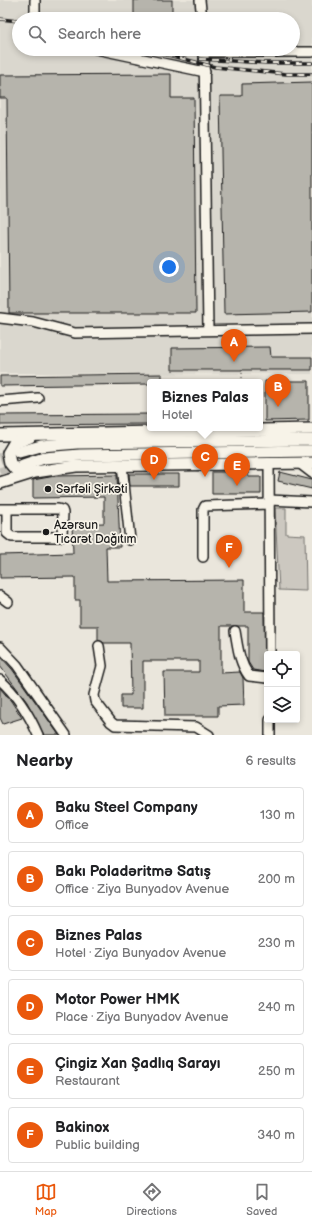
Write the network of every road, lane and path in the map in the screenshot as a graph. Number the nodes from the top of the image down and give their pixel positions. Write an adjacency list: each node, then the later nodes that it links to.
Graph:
1 (35, 0): 3 (lane)
2 (200, 0): 4 (lane)
3 (35, 12)
4 (201, 12)
5 (300, 52): 6 (lane)
6 (312, 52)
7 (129, 56): 9 (lane)
8 (204, 56): 9 (lane)
9 (205, 72): 12 (lane)
10 (0, 318): 12 (lane)
11 (312, 329): 12 (lane)
12 (208, 330)
13 (242, 369): 14 (path)
14 (242, 379)
15 (38, 398): 16 (lane)
16 (0, 400)
17 (312, 429): 18 (main road)
18 (263, 430)
19 (177, 431): 20 (main road)
20 (42, 433): 21 (main road); 30 (main road)
21 (0, 435)
22 (312, 440): 24 (main road)
23 (312, 451): 27 (main road)
24 (19, 452)
25 (299, 463): 26 (main road); 28 (main road); 31 (lane)
26 (312, 463)
27 (23, 464)
28 (269, 464): 29 (main road); 33 (lane)
29 (122, 465): 30 (main road); 36 (lane)
30 (35, 472): 32 (main road)
31 (312, 473)
32 (0, 483)
33 (269, 502): 34 (lane); 37 (lane); 43 (lane)
34 (312, 502)
35 (3, 509): 35 (lane)
36 (130, 540)
37 (203, 557)
38 (0, 596): 39 (lane)
39 (8, 602)
40 (235, 631): 44 (lane)
41 (99, 646): 49 (lane)
42 (0, 647): 47 (lane)
43 (270, 651)
44 (264, 678)
45 (0, 680): 48 (lane)
46 (270, 723): 50 (lane)
47 (66, 734)
48 (38, 735)
49 (209, 735)
50 (270, 735)

